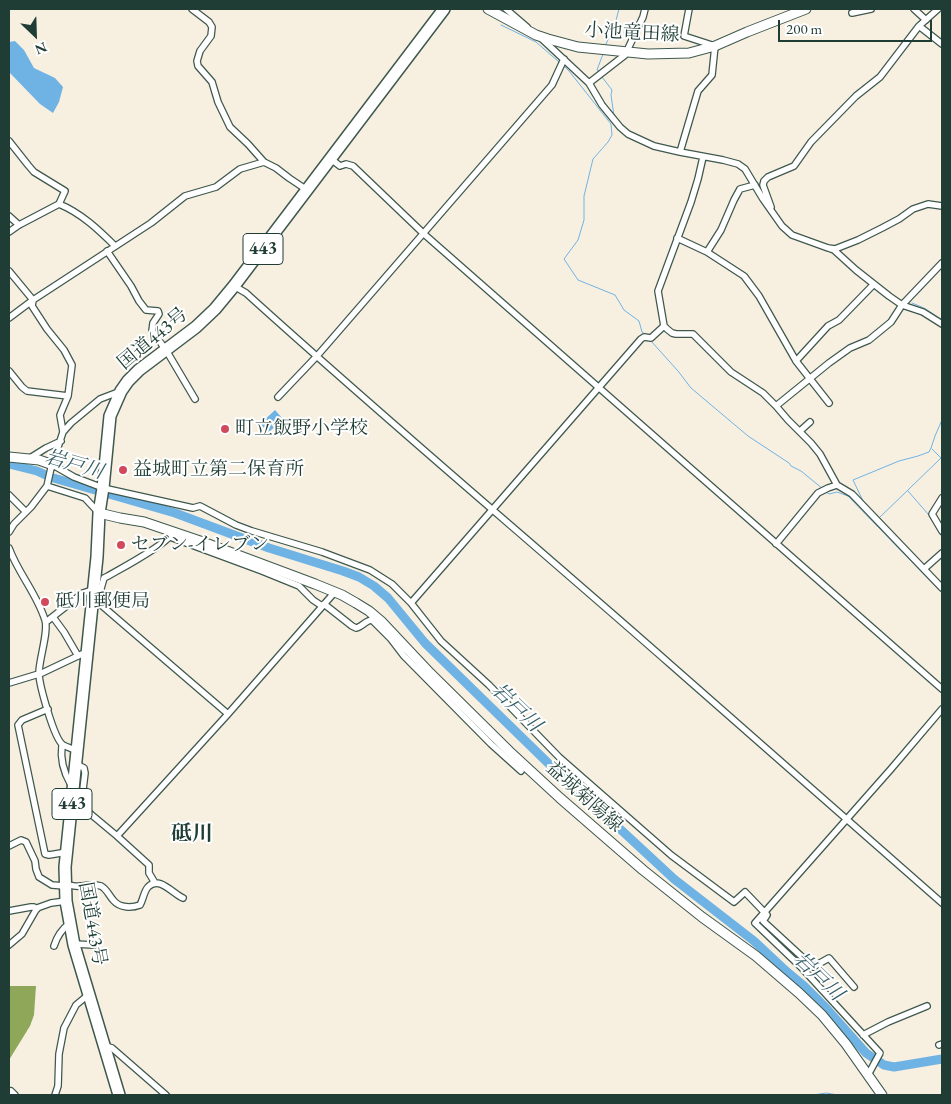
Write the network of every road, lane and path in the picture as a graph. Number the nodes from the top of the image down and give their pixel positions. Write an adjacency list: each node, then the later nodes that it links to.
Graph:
1 (192, 9): 24 (street)
2 (444, 9): 23 (highway, 国道443号 / 443)
3 (488, 9): 14 (main road, 小池竜田線)
4 (506, 9): 14 (street)
5 (645, 9): 17 (street)
6 (689, 9): 16 (street)
7 (806, 9): 16 (main road, 小池竜田線)
8 (871, 9): 11 (street)
9 (914, 9): 12 (street)
10 (938, 9): 12 (street)
11 (852, 13)
12 (926, 20): 13 (street)
13 (919, 26): 15 (street); 29 (street)
14 (536, 35): 17 (main road, 小池竜田線); 18 (street)
15 (942, 44)
16 (715, 46): 17 (main road, 小池竜田線); 21 (street)
17 (626, 52): 19 (street)
18 (562, 63): 19 (street); 33 (street)
19 (589, 83): 21 (street)
20 (9, 141): 27 (street)
21 (680, 152): 22 (street)
22 (703, 157): 25 (street); 34 (street)
23 (331, 159): 26 (highway, 国道443号 / 443); 33 (street)
24 (264, 162): 26 (street); 35 (street)
25 (755, 185): 29 (street); 38 (street)
26 (307, 190): 42 (highway, 国道443号 / 443)
27 (59, 204): 31 (street); 35 (street)
28 (942, 206): 36 (street)
29 (773, 214): 36 (street)
30 (9, 216): 31 (street)
31 (19, 225): 32 (street)
32 (9, 232)
33 (424, 234): 49 (street); 53 (street)
34 (677, 238): 38 (street); 47 (street)
35 (115, 246): 37 (street)
36 (828, 248): 41 (street)
37 (107, 251): 43 (street); 48 (street)
38 (707, 252): 50 (street)
39 (942, 263): 44 (street)
40 (9, 271): 43 (street)
41 (874, 284): 44 (street); 50 (street)
42 (234, 286): 48 (highway, 国道443号 / 443); 49 (street)
43 (33, 300): 45 (street); 55 (street)
44 (902, 305): 46 (street); 52 (street)
45 (9, 318)
46 (942, 324)
47 (664, 326): 53 (street); 59 (street)
48 (166, 350): 54 (highway, 国道443号 / 443); 57 (street)
49 (317, 356): 56 (street); 73 (street)
50 (796, 361): 52 (street)
51 (9, 371): 55 (street)
52 (810, 379): 58 (street); 59 (street)
53 (598, 387): 73 (street); 78 (street)
54 (121, 391): 61 (street); 69 (highway, 国道443号 / 443)
55 (68, 396): 61 (street)
56 (278, 397)
57 (195, 399)
58 (829, 404)
59 (776, 406): 62 (street)
60 (810, 422): 62 (street)
61 (63, 432): 63 (street)
62 (800, 432): 67 (street)
63 (60, 441): 65 (street); 66 (street)
64 (9, 457): 65 (main road)
65 (29, 458): 66 (main road)
66 (52, 467): 68 (street); 69 (street)
67 (837, 485): 78 (street); 83 (street)
68 (47, 486): 72 (street); 74 (street)
69 (103, 488): 72 (highway, 国道443号 / 443); 87 (street)
70 (9, 495): 74 (street)
71 (942, 498): 75 (street)
72 (99, 510): 77 (main road, 益城菊陽線); 86 (highway, 国道443号 / 443)
73 (492, 510): 87 (street); 103 (street)
74 (26, 512): 76 (street)
75 (942, 531)
76 (9, 532)
77 (171, 534): 85 (main road, 益城菊陽線); 86 (street); 88 (street)
78 (776, 544): 94 (street)
79 (9, 548): 81 (street)
80 (942, 553): 83 (street)
81 (14, 562): 82 (street); 90 (street)
82 (9, 566)
83 (924, 569): 84 (street)
84 (942, 588)
85 (334, 593): 88 (street); 125 (main road, 益城菊陽線)
86 (92, 594): 89 (street); 91 (highway, 国道443号 / 443); 97 (street)
87 (411, 603): 114 (street)
88 (323, 605): 97 (street); 101 (street)
89 (53, 617): 90 (street); 91 (street)
90 (46, 622): 92 (street)
91 (82, 655): 92 (street); 99 (highway, 国道443号 / 443)
92 (39, 674): 93 (street); 95 (street)
93 (9, 683)
94 (942, 689)
95 (48, 709): 98 (street); 106 (street)
96 (942, 709): 103 (street)
97 (228, 714): 104 (street)
98 (62, 745): 99 (street); 102 (street)
99 (77, 751): 100 (highway, 国道443号 / 443)
100 (76, 764): 102 (highway, 国道443号 / 443); 104 (street)
101 (521, 771)
102 (73, 790): 106 (highway, 国道443号 / 443)
103 (846, 820): 111 (street); 114 (street)
104 (117, 836): 107 (street)
105 (9, 846): 108 (street)
106 (67, 852): 108 (highway, 国道443号 / 443)
107 (155, 883): 108 (street); 109 (street)
108 (66, 885): 110 (highway, 国道443号 / 443)
109 (183, 898)
110 (66, 901): 112 (street); 115 (highway, 国道443号 / 443)
111 (942, 904)
112 (37, 910): 113 (street); 118 (street)
113 (9, 911)
114 (765, 913): 120 (street); 123 (street)
115 (70, 923): 117 (highway, 国道443号 / 443); 119 (street)
116 (98, 943): 117 (street)
117 (74, 944): 121 (highway, 国道443号 / 443)
118 (9, 946)
119 (54, 946)
120 (854, 987)
121 (88, 995): 124 (highway, 国道443号 / 443); 126 (street)
122 (927, 1006): 123 (street)
123 (863, 1035): 125 (street)
124 (104, 1046): 127 (highway, 国道443号 / 443); 128 (street)
125 (870, 1071): 129 (main road, 益城菊陽線)
126 (55, 1095)
127 (119, 1095)
128 (166, 1095)
129 (882, 1095)

